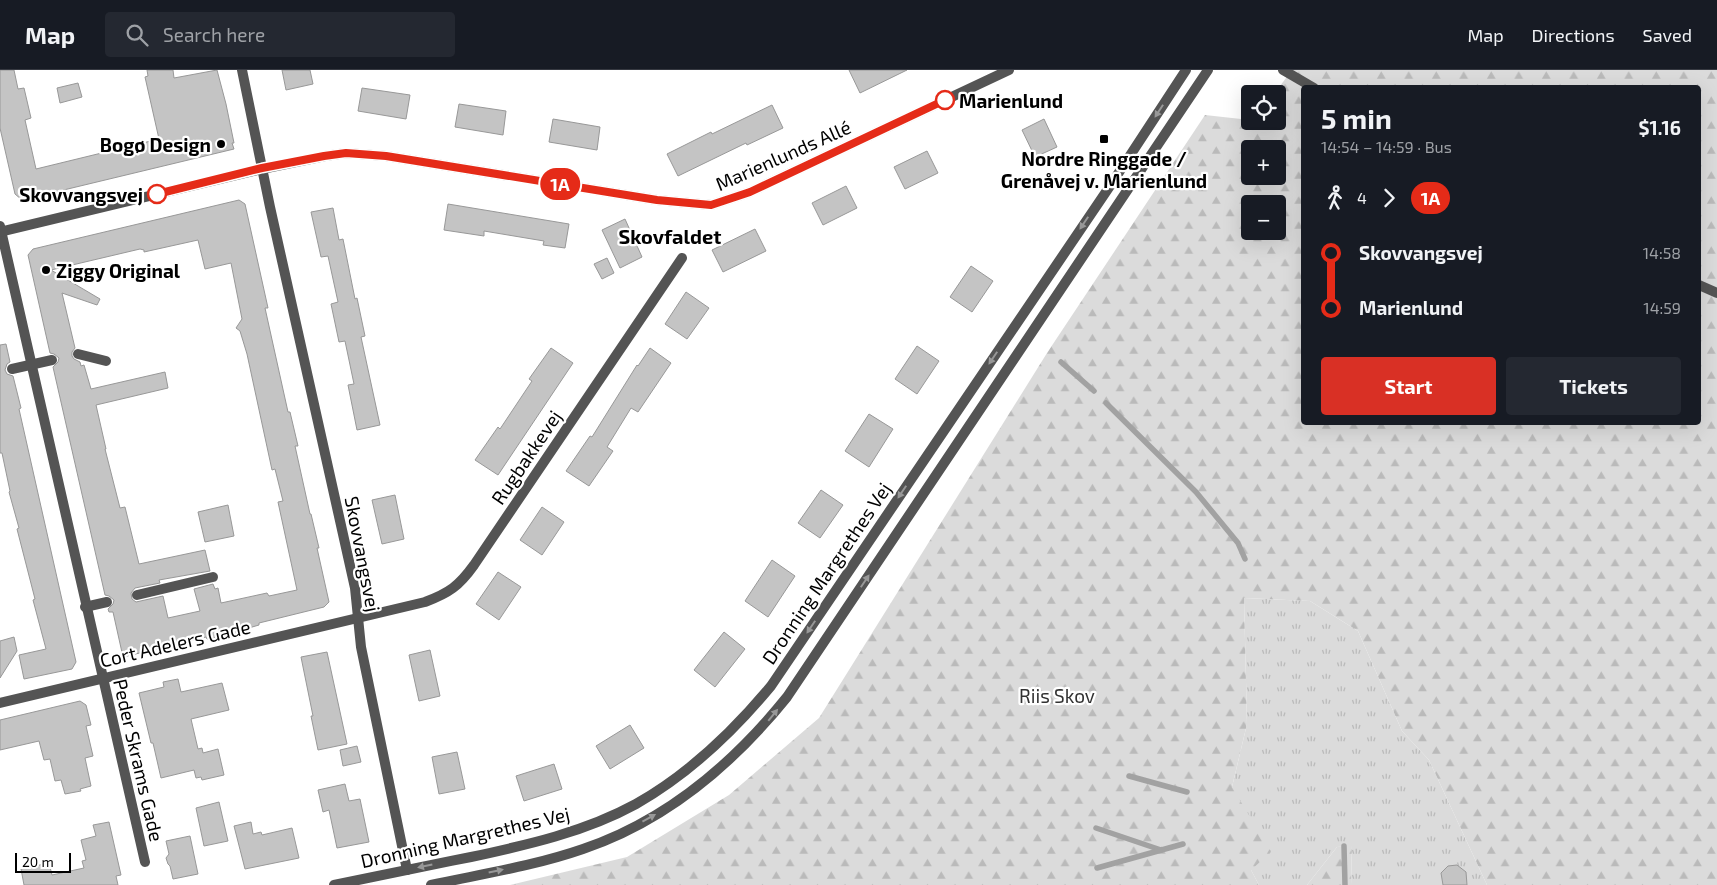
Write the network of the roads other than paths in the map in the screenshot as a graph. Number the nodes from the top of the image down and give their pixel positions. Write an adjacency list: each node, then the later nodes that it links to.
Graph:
1 (242, 70): 7 (street, Skovvangsvej)
2 (1009, 70): 7 (street, Marienlunds Allé)
3 (1186, 70): 25 (street, Dronning Margrethes Vej, one-way to 25)
4 (1208, 70): 27 (street, Dronning Margrethes Vej, one-way to 4)
5 (1283, 70): 6 (street)
6 (1309, 85)
7 (262, 168): 8 (street, Marienlunds Allé); 21 (street, Skovvangsvej)
8 (0, 229): 15 (street, Peder Skrams Gade)
9 (682, 258): 21 (street, Rugbakkevej)
10 (1701, 287): 11 (street)
11 (1717, 293)
12 (78, 354): 14 (street)
13 (52, 360): 15 (street)
14 (106, 361)
15 (31, 365): 16 (street); 20 (street, Peder Skrams Gade)
16 (12, 369)
17 (213, 577): 18 (street)
18 (137, 595)
19 (107, 602): 20 (street)
20 (86, 607): 22 (street, Peder Skrams Gade)
21 (357, 618): 22 (street, Cort Adelers Gade); 25 (street, Skovvangsvej)
22 (102, 678): 23 (street, Cort Adelers Gade); 24 (street, Peder Skrams Gade)
23 (0, 702)
24 (144, 862)
25 (407, 870): 26 (street, Dronning Margrethes Vej)
26 (334, 885)
27 (431, 885)

